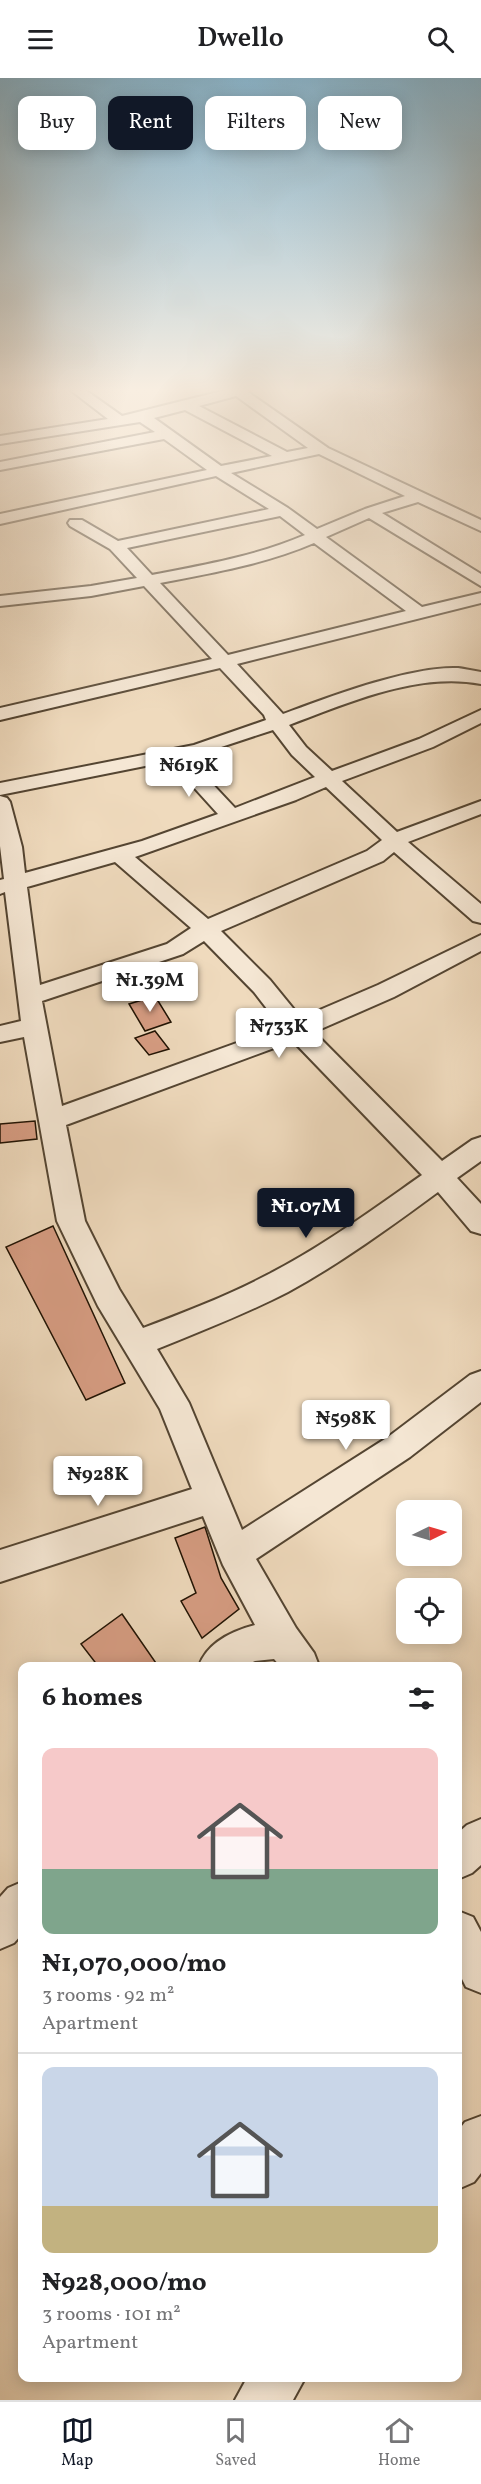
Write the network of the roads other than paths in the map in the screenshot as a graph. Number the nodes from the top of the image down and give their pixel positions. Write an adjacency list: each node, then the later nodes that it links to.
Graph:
1 (102, 497): 7 (street)
2 (261, 497): 5 (street)
3 (416, 497): 6 (street)
4 (418, 497): 9 (street)
5 (283, 511): 10 (street); 11 (street)
6 (370, 512): 10 (street); 13 (street)
7 (0, 519)
8 (76, 523): 11 (street)
9 (481, 526)
10 (315, 536): 12 (street); 16 (street)
11 (116, 546): 12 (street)
12 (148, 581): 15 (street); 17 (street)
13 (481, 581)
14 (481, 598): 16 (street)
15 (0, 601)
16 (419, 613): 17 (street)
17 (226, 662): 19 (street); 21 (street)
18 (481, 678): 21 (street)
19 (0, 714)
20 (481, 716): 23 (street)
21 (276, 721): 22 (street); 23 (street)
22 (175, 755): 24 (street); 27 (street)
23 (328, 779): 27 (street); 28 (street)
24 (0, 789)
25 (0, 802): 30 (street)
26 (481, 807): 28 (street)
27 (231, 816): 29 (street)
28 (394, 841): 31 (street); 32 (street)
29 (120, 855): 30 (street); 32 (street)
30 (8, 885): 34 (street)
31 (481, 916)
32 (206, 929): 34 (street); 36 (street)
33 (481, 942): 36 (street)
34 (29, 997): 35 (street)
35 (35, 1026): 37 (street); 38 (street)
36 (297, 1030): 38 (street); 40 (street)
37 (0, 1034)
38 (52, 1120): 42 (street)
39 (481, 1147): 40 (street)
40 (439, 1175): 41 (street); 42 (street)
41 (481, 1223)
42 (137, 1344): 44 (street)
43 (481, 1384): 45 (street)
44 (212, 1498): 45 (street); 46 (street)
45 (235, 1554): 47 (street)
46 (0, 1566)
47 (292, 1654): 48 (street)
48 (222, 1662)
49 (481, 1839): 50 (street)
50 (462, 1856)
51 (18, 1907): 52 (street)
52 (0, 1929)
53 (462, 1939): 54 (street)
54 (481, 1972)
55 (481, 2138): 56 (street)
56 (462, 2161)
57 (276, 2382): 58 (street)
58 (260, 2400)

